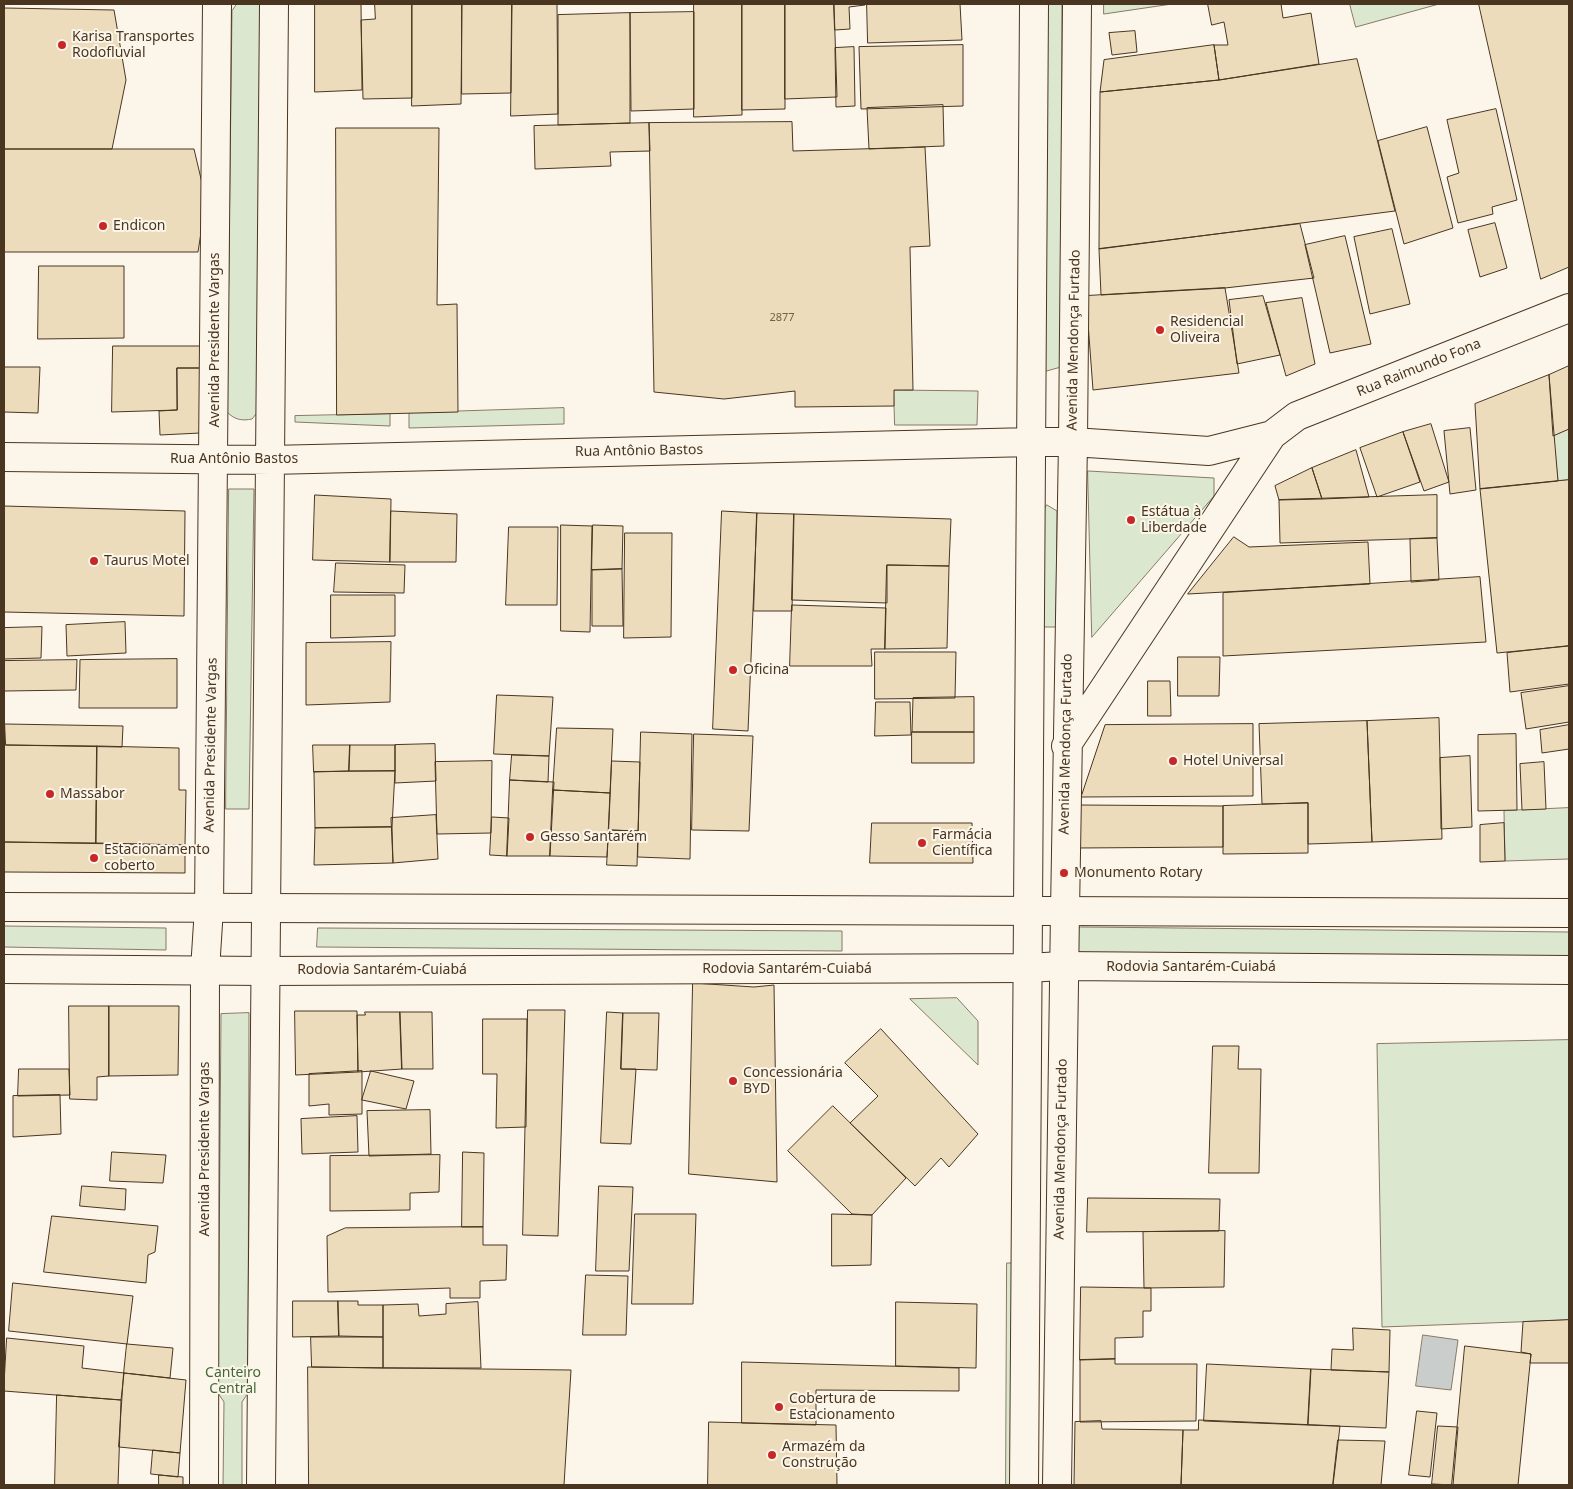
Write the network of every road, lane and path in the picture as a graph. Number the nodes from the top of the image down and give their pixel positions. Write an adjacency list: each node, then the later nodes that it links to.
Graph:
1 (217, 4): 10 (main road, Avenida Presidente Vargas)
2 (274, 4): 11 (main road)
3 (1034, 4): 7 (main road)
4 (1077, 4): 8 (main road, Avenida Mendonça Furtado)
5 (1569, 308): 6 (main road, Rua Raimundo Fona)
6 (1272, 435): 8 (main road, Rua Antônio Bastos); 14 (main road)
7 (1032, 442): 8 (main road, Rua Antônio Bastos); 11 (main road, Rua Antônio Bastos); 12 (main road)
8 (1073, 442): 13 (main road, Avenida Mendonça Furtado)
9 (4, 457): 10 (main road, Rua Antônio Bastos)
10 (214, 459): 11 (main road, Rua Antônio Bastos); 16 (main road, Avenida Presidente Vargas)
11 (270, 460): 17 (main road)
12 (1028, 668): 13 (main road); 18 (main road)
13 (1067, 668): 14 (main road, Avenida Mendonça Furtado)
14 (1066, 746): 19 (main road, Avenida Mendonça Furtado)
15 (4, 907): 16 (main road)
16 (209, 908): 17 (main road); 24 (main road, Avenida Presidente Vargas)
17 (265, 908): 18 (main road); 26 (main road)
18 (1028, 910): 19 (main road); 22 (main road)
19 (1065, 911): 20 (main road); 21 (main road, Avenida Mendonça Furtado)
20 (1569, 913)
21 (1062, 966): 22 (main road, Rodovia Santarém-Cuiabá); 25 (main road, Rodovia Santarém-Cuiabá); 30 (main road, Avenida Mendonça Furtado)
22 (1027, 968): 26 (main road, Rodovia Santarém-Cuiabá); 29 (main road)
23 (4, 969): 24 (main road, Rodovia Santarém-Cuiabá)
24 (205, 970): 26 (main road, Rodovia Santarém-Cuiabá); 27 (main road, Avenida Presidente Vargas)
25 (1569, 970)
26 (265, 971): 28 (main road)
27 (204, 1485)
28 (261, 1485)
29 (1024, 1485)
30 (1057, 1485)

